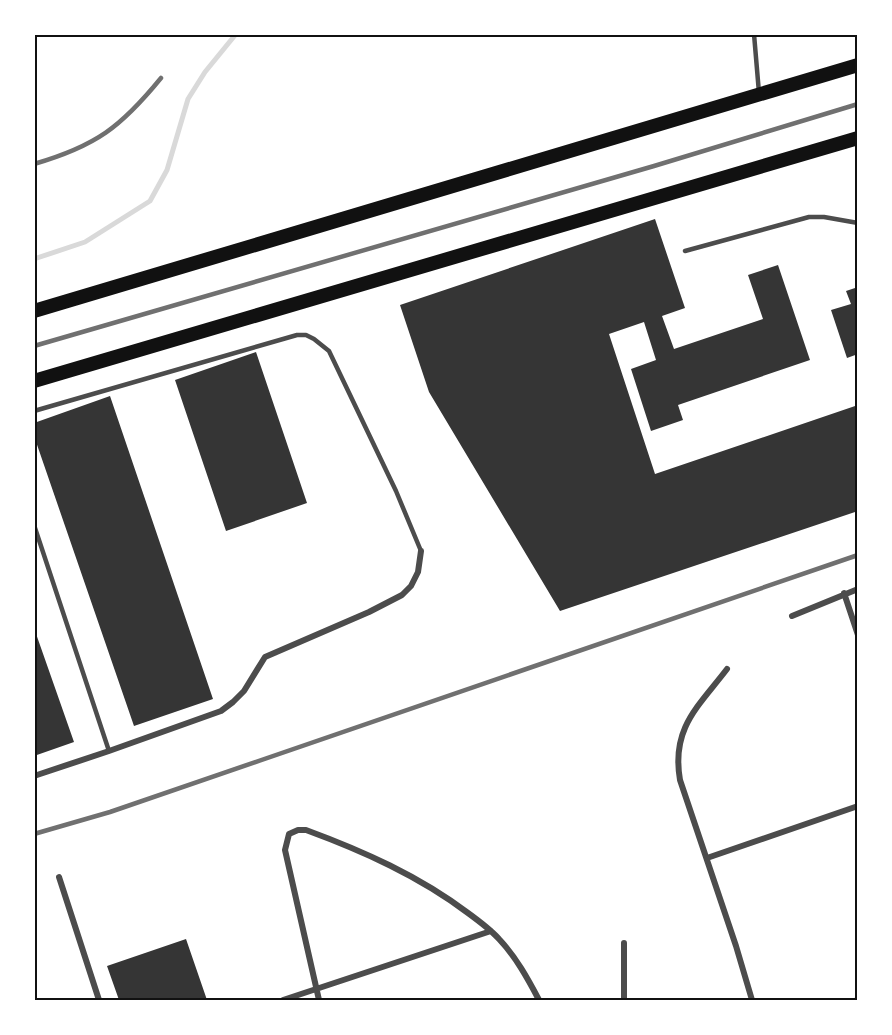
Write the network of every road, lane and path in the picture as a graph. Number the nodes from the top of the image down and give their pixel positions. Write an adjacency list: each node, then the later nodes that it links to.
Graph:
1 (754, 34): 3 (lane)
2 (858, 65): 3 (main road)
3 (759, 96): 7 (main road)
4 (858, 138): 8 (main road)
5 (858, 223): 6 (lane)
6 (686, 251)
7 (34, 311)
8 (34, 381)
9 (34, 411): 11 (lane)
10 (34, 525): 17 (lane)
11 (421, 551): 17 (street)
12 (858, 589): 13 (street)
13 (844, 593): 14 (street); 15 (street)
14 (792, 616)
15 (858, 635)
16 (727, 669): 20 (street)
17 (109, 751): 18 (street)
18 (34, 776)
19 (858, 806): 20 (street)
20 (707, 858): 30 (street)
21 (59, 877): 25 (street)
22 (491, 931): 24 (street); 24 (street); 28 (street)
23 (624, 943): 29 (street)
24 (315, 990): 26 (street); 27 (street)
25 (99, 1000)
26 (283, 1000)
27 (319, 1000)
28 (539, 1000)
29 (624, 1000)
30 (752, 1000)

